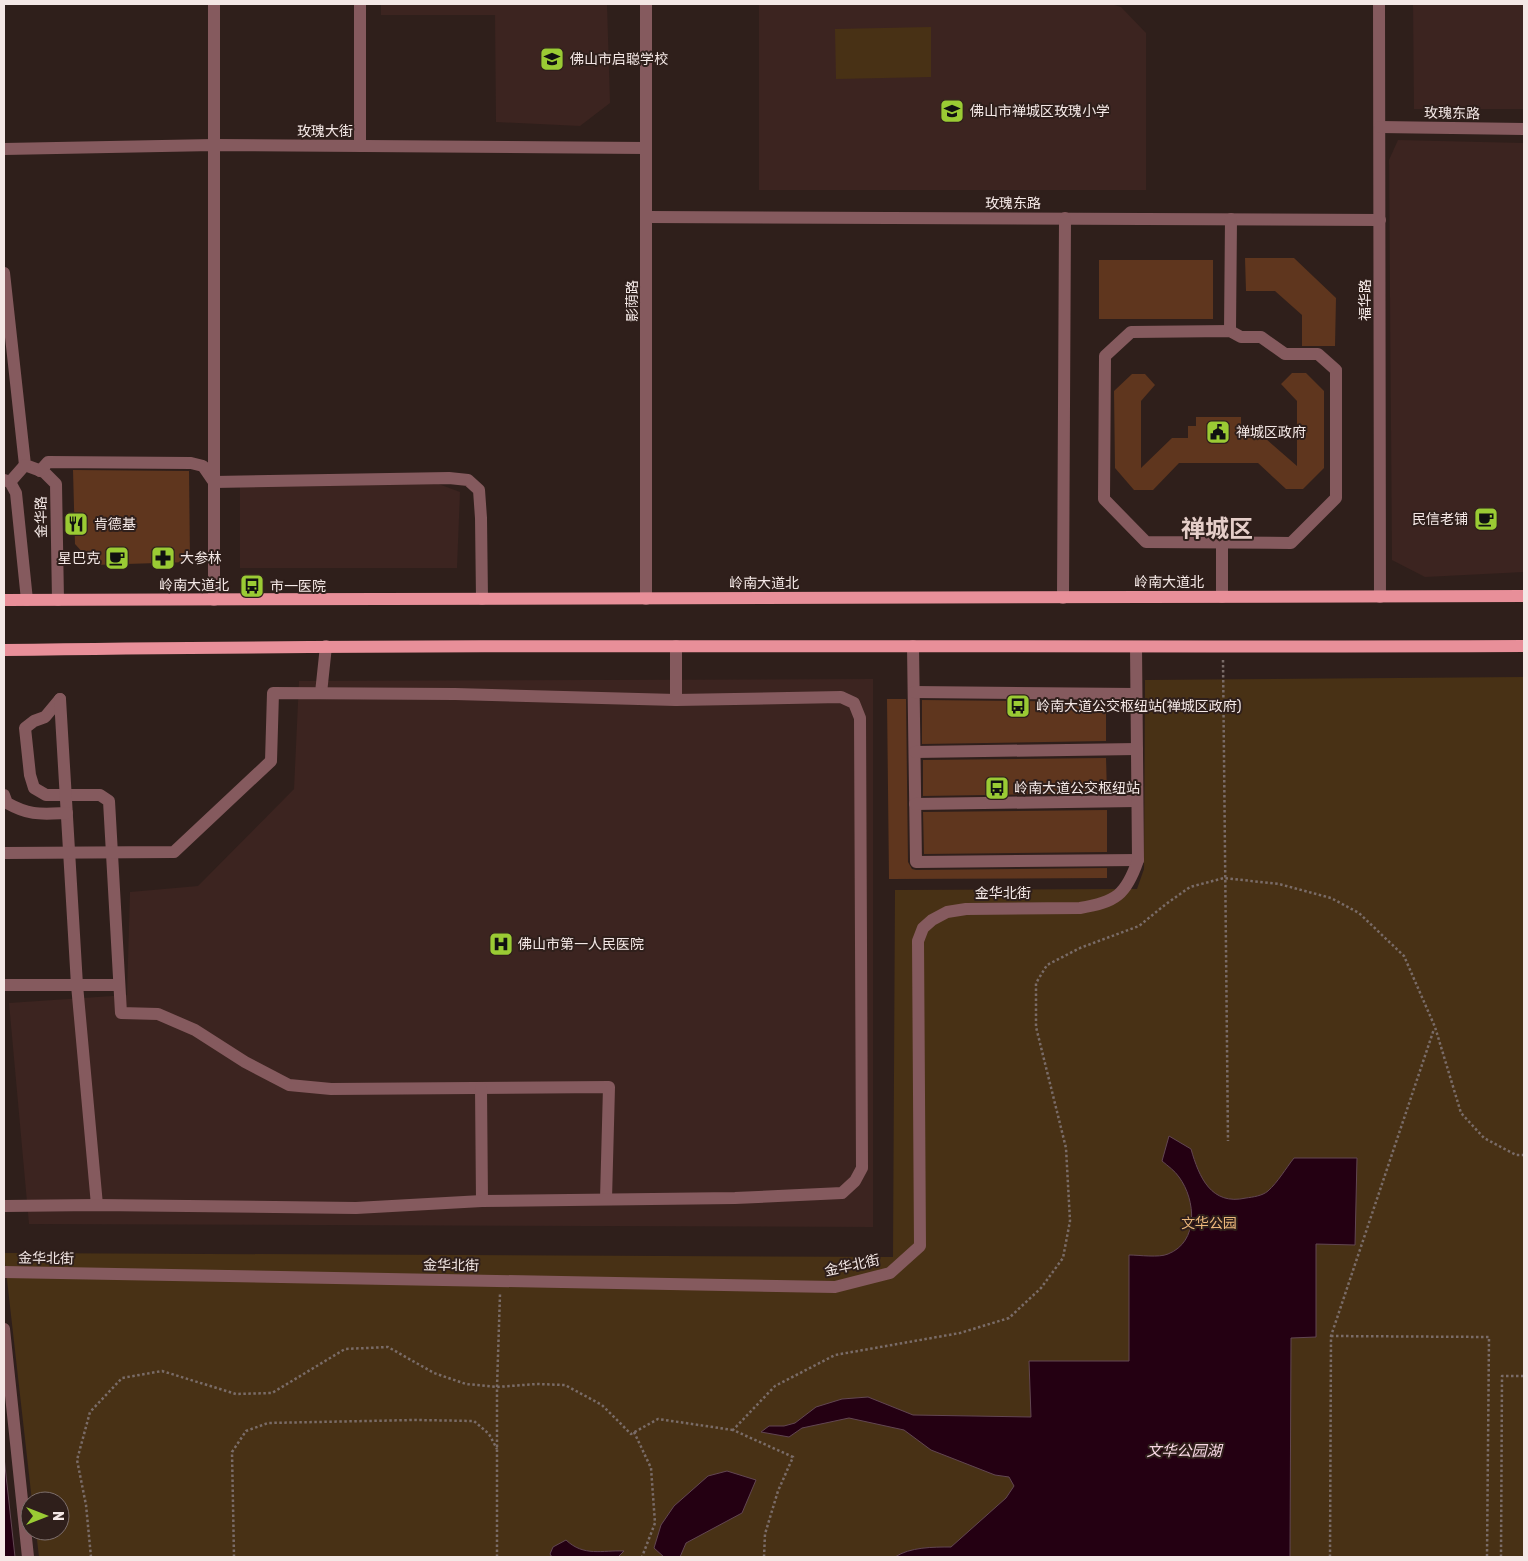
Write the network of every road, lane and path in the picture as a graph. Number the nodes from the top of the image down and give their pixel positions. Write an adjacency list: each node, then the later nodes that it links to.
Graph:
1 (214, 4): 7 (street)
2 (360, 4): 8 (street)
3 (646, 4): 9 (street, 影荫路)
4 (1379, 4): 5 (street, 福华路)
5 (1380, 127): 6 (street, 玫瑰东路); 14 (street, 福华路)
6 (1524, 129)
7 (214, 145): 8 (street, 玫瑰大街); 10 (street, 玫瑰大街); 20 (street)
8 (360, 146): 9 (street, 玫瑰大街)
9 (646, 148): 11 (street, 影荫路)
10 (4, 149)
11 (647, 217): 12 (street, 玫瑰东路); 25 (street, 影荫路)
12 (1065, 218): 13 (street, 玫瑰东路); 26 (street)
13 (1231, 219): 14 (street, 玫瑰东路); 16 (street)
14 (1380, 220): 24 (street, 福华路)
15 (4, 273): 17 (street)
16 (1230, 331): 21 (street); 21 (street)
17 (25, 465): 18 (street, 金华路); 19 (street)
18 (40, 471): 20 (street); 30 (street, 金华路)
19 (7, 481): 29 (street)
20 (214, 482): 27 (street); 31 (street)
21 (1222, 542): 23 (street)
22 (1524, 596): 24 (main road, 岭南大道北)
23 (1222, 597): 24 (main road, 岭南大道北); 26 (main road, 岭南大道北)
24 (1380, 597)
25 (646, 598): 26 (main road, 岭南大道北); 27 (main road, 岭南大道北)
26 (1063, 598)
27 (482, 599): 31 (main road, 岭南大道北)
28 (4, 600): 29 (main road, 岭南大道北)
29 (27, 600): 30 (main road, 岭南大道北)
30 (58, 600): 31 (main road, 岭南大道北)
31 (214, 600)
32 (326, 646): 33 (main road); 38 (main road); 40 (street)
33 (676, 646): 34 (main road); 42 (street)
34 (913, 646): 36 (main road); 39 (street)
35 (1524, 646): 37 (main road)
36 (1136, 647): 37 (main road); 41 (street, 金华北街)
37 (1223, 647): 54 (path)
38 (4, 650)
39 (914, 692): 41 (street); 44 (street)
40 (321, 693): 42 (street); 52 (street)
41 (1136, 694): 43 (street, 金华北街)
42 (676, 700): 62 (street)
43 (1137, 749): 44 (street); 47 (street, 金华北街)
44 (914, 752): 48 (street)
45 (4, 795): 49 (street)
46 (66, 795): 46 (street); 49 (street); 52 (street)
47 (1137, 801): 48 (street); 53 (street, 金华北街)
48 (915, 804): 53 (street)
49 (67, 813): 51 (street)
50 (4, 853): 51 (street)
51 (70, 853): 52 (street); 56 (street)
52 (112, 853): 57 (street)
53 (1138, 860): 67 (street, 金华北街)
54 (1224, 878): 58 (path); 60 (path); 72 (path)
55 (4, 985): 56 (street)
56 (77, 985): 57 (street); 64 (street)
57 (120, 985): 59 (street)
58 (1434, 1027): 61 (path); 69 (path)
59 (481, 1088): 62 (street); 63 (street)
60 (1228, 1141)
61 (1524, 1155)
62 (606, 1198): 63 (street)
63 (482, 1201): 64 (street)
64 (97, 1205): 65 (street)
65 (4, 1206)
66 (4, 1272): 67 (street, 金华北街)
67 (501, 1281): 71 (path)
68 (4, 1329): 75 (street)
69 (1331, 1336): 81 (path); 82 (path)
70 (1524, 1376): 83 (path)
71 (497, 1387): 73 (path); 74 (path); 76 (path)
72 (733, 1430): 73 (path); 80 (path)
73 (634, 1432): 79 (path)
74 (497, 1449): 77 (path); 78 (path)
75 (28, 1557)
76 (91, 1557)
77 (234, 1557)
78 (497, 1557)
79 (642, 1557)
80 (764, 1557)
81 (1330, 1557)
82 (1487, 1557)
83 (1501, 1557)

